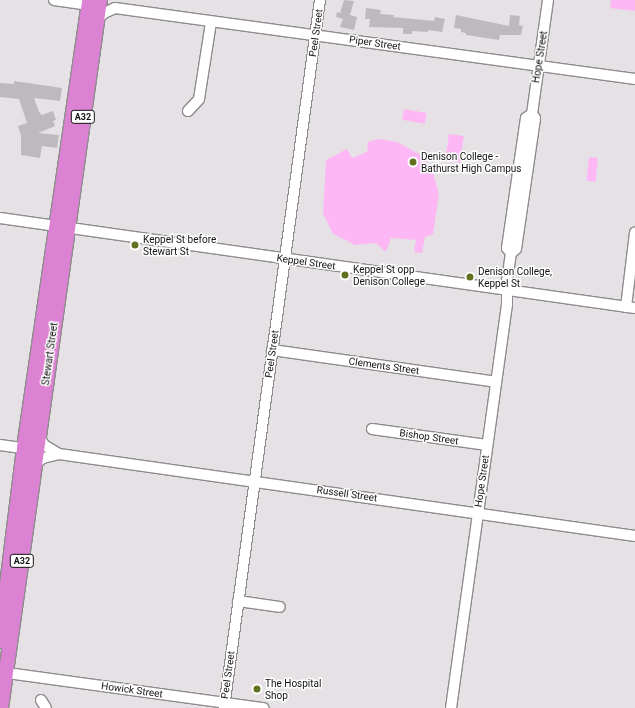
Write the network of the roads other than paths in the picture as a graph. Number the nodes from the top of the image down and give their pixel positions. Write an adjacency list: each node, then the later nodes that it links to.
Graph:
1 (54, 0): 4 (street)
2 (320, 0): 8 (street, Peel Street)
3 (548, 0): 9 (street, Hope Street)
4 (96, 2): 5 (street); 6 (highway, Stewart Street / A32); 13 (highway, Stewart Street / A32)
5 (115, 8): 6 (street); 7 (street, Piper Street)
6 (97, 20): 13 (highway, Stewart Street / A32)
7 (210, 22): 8 (street, Piper Street); 11 (street)
8 (316, 35): 9 (street, Piper Street); 15 (street, Peel Street)
9 (539, 66): 10 (street, Piper Street); 16 (street, Hope Street)
10 (635, 79)
11 (188, 111)
12 (0, 218): 13 (street, Keppel Street)
13 (63, 227): 15 (street, Keppel Street); 22 (highway, Stewart Street / A32); 22 (highway, Stewart Street / A32)
14 (635, 233): 17 (street)
15 (285, 259): 16 (street, Keppel Street); 18 (street, Peel Street)
16 (507, 291): 17 (street, Keppel Street); 19 (street, Hope Street)
17 (631, 307)
18 (272, 350): 19 (street, Clements Street); 26 (street, Peel Street)
19 (496, 382): 23 (street, Hope Street)
20 (372, 429): 23 (street, Bishop Street)
21 (0, 445): 22 (street)
22 (33, 445): 24 (street, Russell Street); 25 (highway, Stewart Street / A32); 31 (highway, Stewart Street / A32)
23 (487, 445): 27 (street, Hope Street)
24 (59, 454): 25 (street, Russell Street); 26 (street, Russell Street)
25 (35, 464): 32 (highway, Stewart Street / A32)
26 (254, 482): 27 (street, Russell Street); 29 (street, Peel Street)
27 (478, 512): 28 (street, Russell Street); 36 (street, Hope Street)
28 (635, 536)
29 (238, 601): 30 (street); 33 (street, Peel Street)
30 (280, 607)
31 (0, 641)
32 (3, 673): 33 (street, Howick Street); 34 (highway, Stewart Street / A32)
33 (224, 705): 35 (street, Howick Street)
34 (1, 708)
35 (264, 708)
36 (451, 708)

